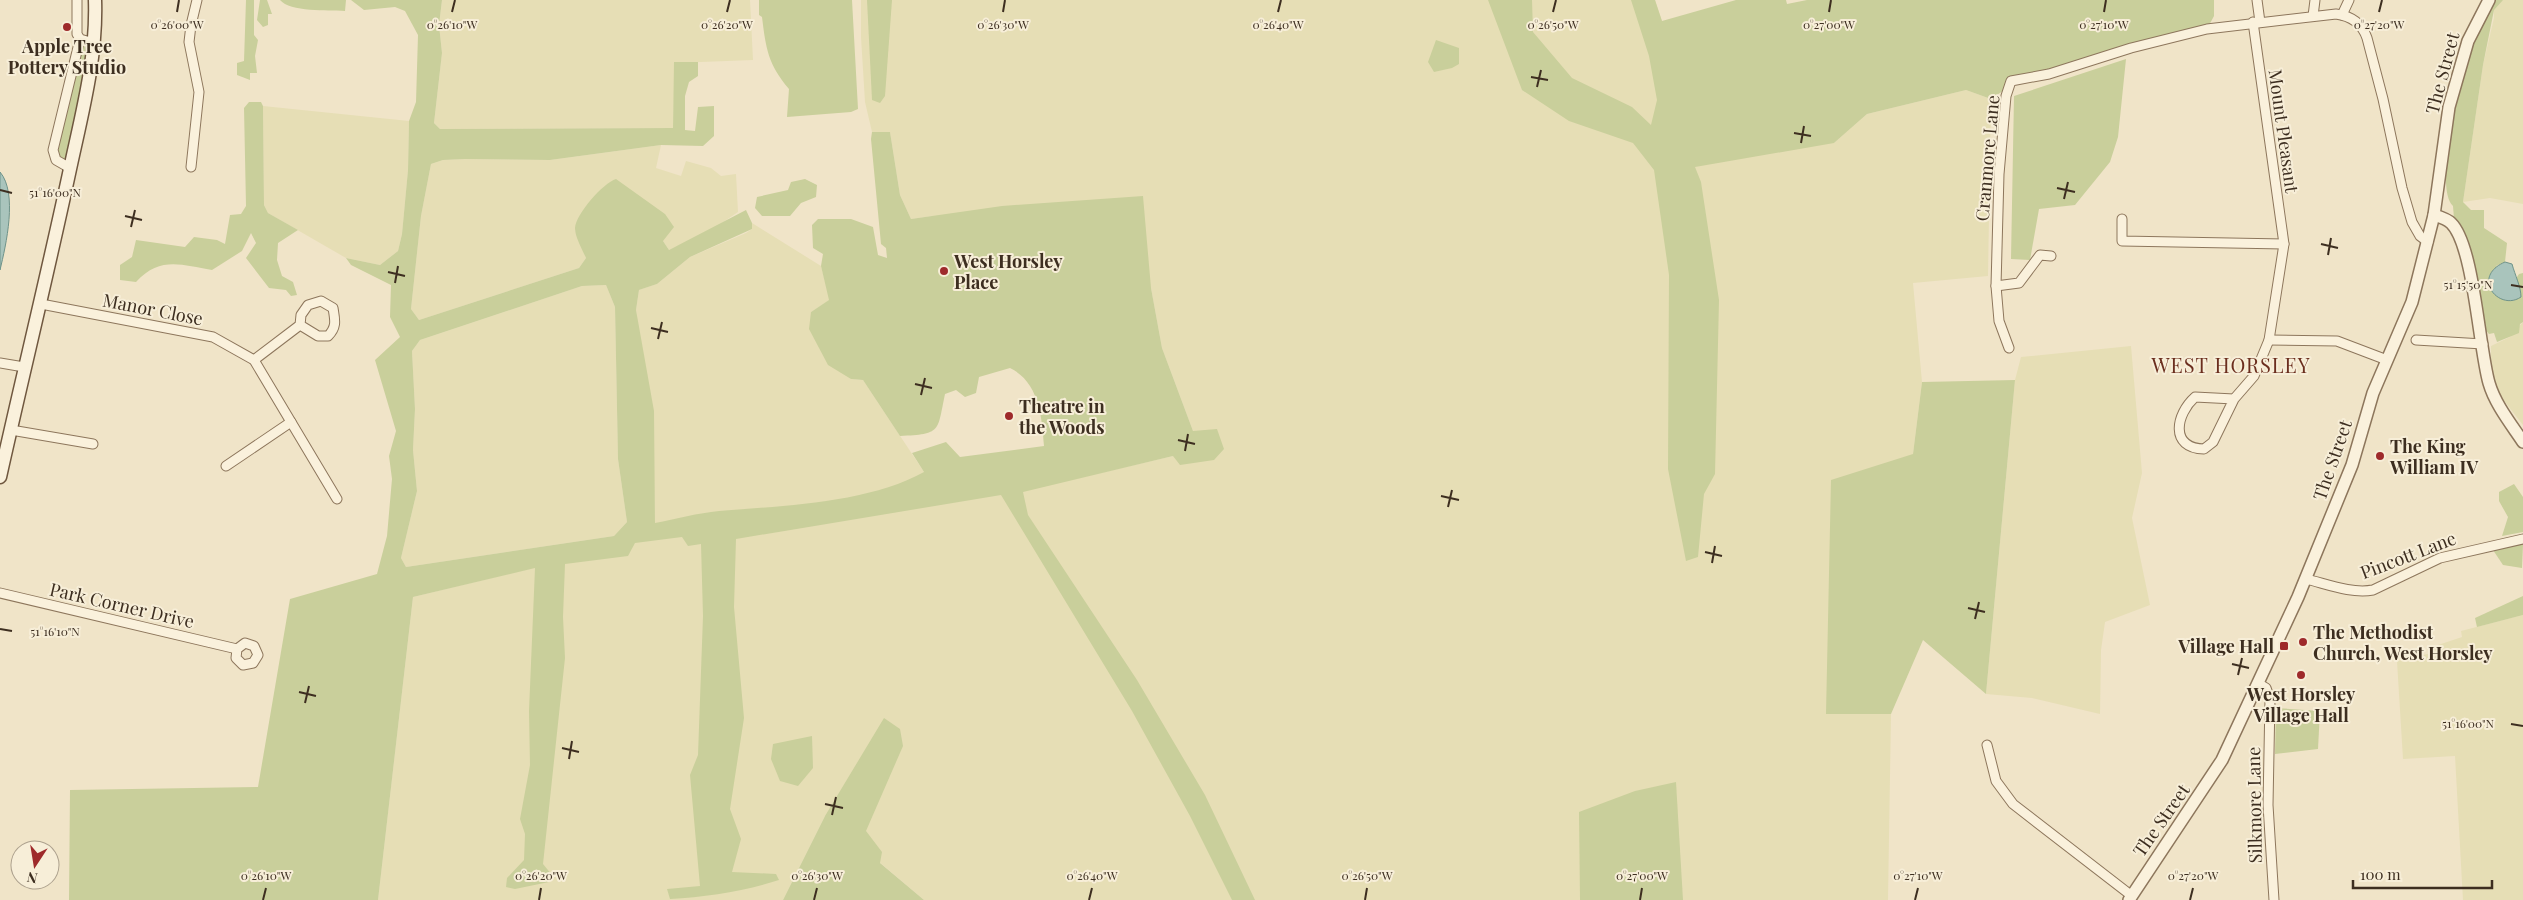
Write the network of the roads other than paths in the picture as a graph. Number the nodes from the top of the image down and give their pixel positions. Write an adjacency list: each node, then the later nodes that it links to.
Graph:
1 (77, 0): 11 (street)
2 (96, 0): 12 (main road)
3 (198, 0): 13 (street)
4 (2257, 0): 10 (street, Mount Pleasant)
5 (2315, 0): 9 (street)
6 (2349, 0): 8 (street)
7 (2489, 0): 15 (street, The Street)
8 (2342, 15): 9 (street, Cranmore Lane); 17 (street)
9 (2313, 16): 10 (street, Cranmore Lane)
10 (2256, 22): 18 (street, Mount Pleasant); 20 (street, Cranmore Lane)
11 (80, 39): 12 (street); 14 (street)
12 (94, 43): 14 (main road)
13 (191, 167)
14 (70, 168): 21 (main road)
15 (2434, 215): 17 (street, The Street); 25 (street)
16 (2122, 219): 18 (street)
17 (2428, 242): 28 (street, The Street)
18 (2284, 244): 23 (street, Mount Pleasant)
19 (2051, 256): 20 (street)
20 (1996, 286): 26 (street, Cranmore Lane)
21 (41, 304): 27 (street, Manor Close); 30 (main road)
22 (300, 325): 22 (street); 27 (street)
23 (2269, 340): 28 (street); 31 (street, Mount Pleasant)
24 (2416, 340): 25 (street)
25 (2483, 344): 34 (street)
26 (2009, 348)
27 (254, 360): 32 (street, Manor Close)
28 (2387, 360): 40 (street, The Street)
29 (0, 363): 30 (street)
30 (24, 367): 33 (main road)
31 (2234, 400): 31 (street, Mount Pleasant)
32 (291, 422): 36 (street); 38 (street, Manor Close)
33 (11, 430): 35 (street); 37 (main road)
34 (2523, 442)
35 (93, 444)
36 (226, 466)
37 (0, 477)
38 (337, 498)
39 (2523, 539): 40 (street, Pincott Lane)
40 (2306, 578): 43 (street, The Street)
41 (0, 593): 42 (street, Park Corner Drive)
42 (237, 649)
43 (2259, 684): 45 (street, The Street); 46 (street, Silkmore Lane)
44 (1987, 745): 45 (street)
45 (2130, 898)
46 (2274, 900)

